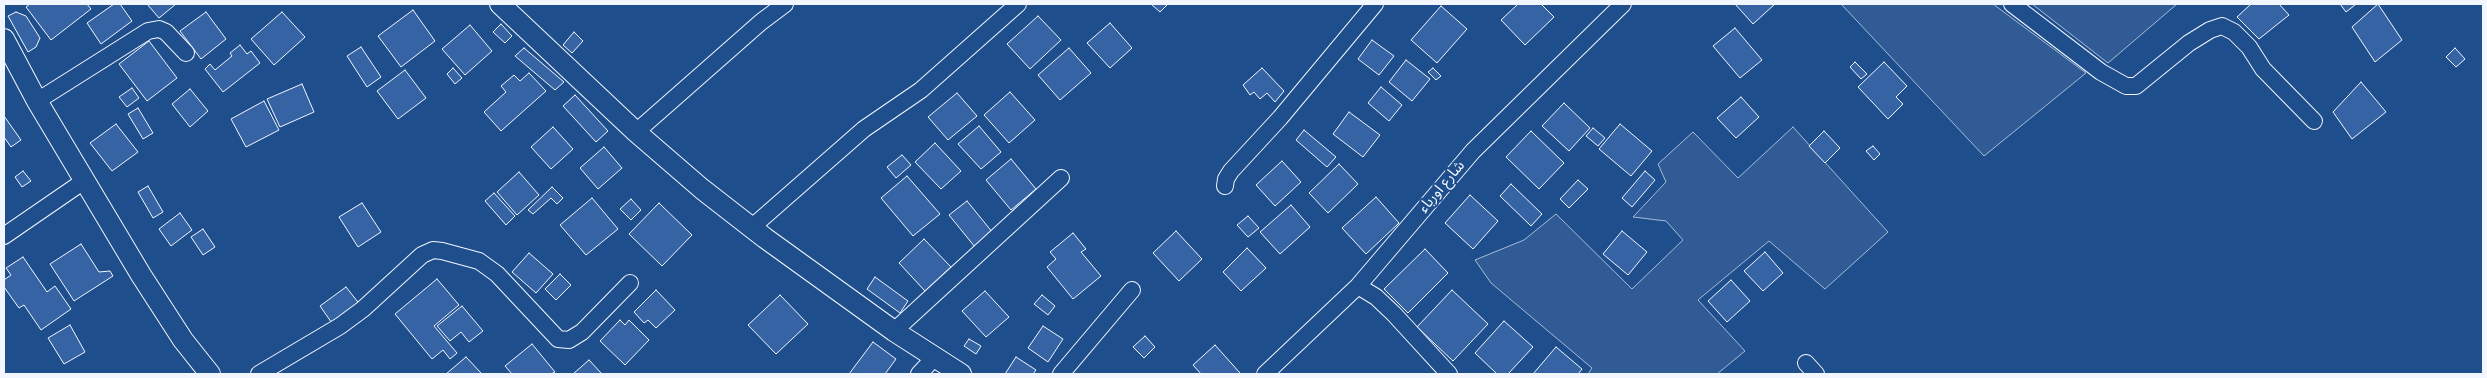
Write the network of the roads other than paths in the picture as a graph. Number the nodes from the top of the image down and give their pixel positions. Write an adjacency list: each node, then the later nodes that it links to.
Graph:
1 (500, 4): 11 (street)
2 (785, 4): 11 (street)
3 (1018, 4): 15 (street)
4 (1375, 4): 14 (street)
5 (1623, 4): 18 (street, شارع اورباء)
6 (2012, 4): 10 (street)
7 (4, 40): 9 (street)
8 (186, 53): 9 (street)
9 (37, 101): 13 (street)
10 (2314, 121)
11 (636, 132): 15 (street)
12 (1061, 178): 20 (street)
13 (84, 181): 16 (street); 22 (street)
14 (1225, 186)
15 (751, 228): 20 (street)
16 (4, 236)
17 (630, 283): 23 (street)
18 (1358, 286): 27 (street, شارع اورباء); 28 (street)
19 (1132, 290): 26 (street)
20 (894, 331): 21 (street)
21 (934, 358): 24 (street); 25 (street)
22 (210, 374)
23 (259, 374)
24 (918, 374)
25 (961, 374)
26 (1061, 374)
27 (1266, 374)
28 (1449, 374)

